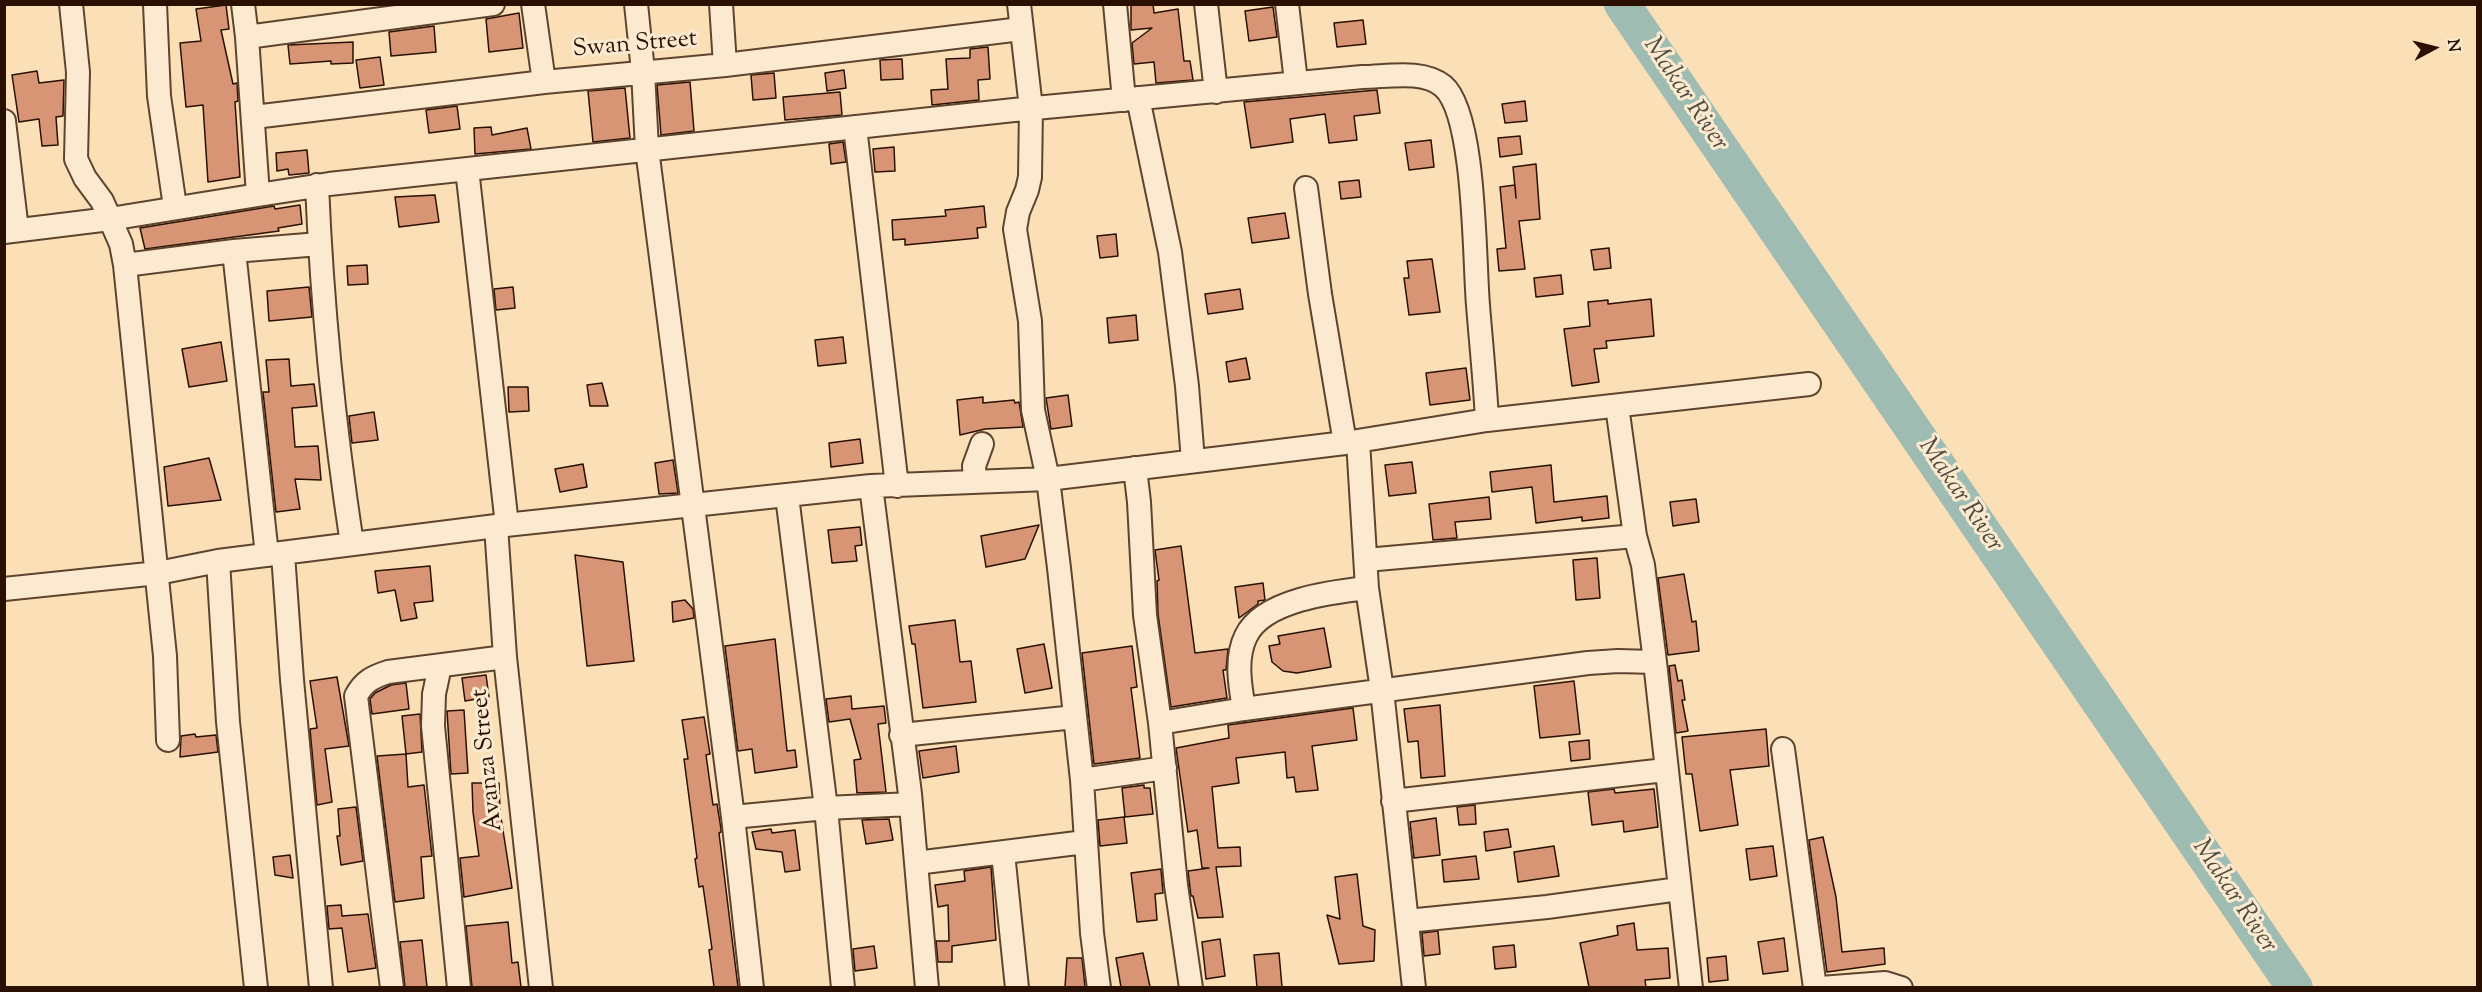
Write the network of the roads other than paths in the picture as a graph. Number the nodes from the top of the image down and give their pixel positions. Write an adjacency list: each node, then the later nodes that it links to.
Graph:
1 (71, 4): 30 (street)
2 (155, 4): 29 (street)
3 (243, 4): 13 (street)
4 (493, 4): 13 (street)
5 (533, 4): 16 (street)
6 (636, 4): 15 (street)
7 (722, 4): 14 (street)
8 (1019, 4): 12 (street)
9 (1115, 4): 19 (street)
10 (1206, 4): 18 (street)
11 (1287, 4): 17 (street)
12 (1021, 29): 14 (street, Swan Street); 20 (street)
13 (248, 37): 21 (street)
14 (725, 65): 15 (street, Swan Street)
15 (644, 71): 16 (street, Swan Street); 24 (street)
16 (544, 82): 21 (street, Swan Street)
17 (1296, 82): 18 (street); 37 (street)
18 (1216, 92): 19 (street)
19 (1131, 99): 20 (street); 40 (street)
20 (1031, 108): 23 (street); 42 (street)
21 (254, 117): 28 (street)
22 (4, 121): 31 (street)
23 (855, 127): 24 (street); 45 (street)
24 (647, 149): 25 (street); 47 (street)
25 (467, 169): 26 (street); 48 (street, Avanza Street)
26 (317, 185): 28 (street); 32 (street)
27 (1306, 188): 38 (street)
28 (258, 195): 29 (street)
29 (176, 207): 30 (street)
30 (110, 219): 31 (street); 34 (street)
31 (11, 231)
32 (319, 244): 33 (street); 50 (street)
33 (234, 251): 34 (street); 51 (street)
34 (125, 265): 54 (street)
35 (1809, 384): 36 (street)
36 (1617, 406): 37 (street); 49 (street)
37 (1487, 420): 38 (street)
38 (1351, 442): 40 (street); 52 (street)
39 (982, 444): 43 (street)
40 (1192, 460): 41 (street)
41 (1135, 468): 42 (street); 63 (street)
42 (1048, 479): 43 (street); 62 (street)
43 (975, 482): 45 (street)
44 (871, 486): 45 (street); 46 (street); 64 (street)
45 (897, 486)
46 (787, 496): 47 (street); 72 (street)
47 (693, 505): 48 (street); 73 (street)
48 (501, 526): 50 (street); 57 (street, Avanza Street)
49 (1635, 536): 52 (street); 58 (street)
50 (352, 544): 51 (street)
51 (275, 554): 53 (street); 80 (street)
52 (1366, 560): 55 (street)
53 (218, 561): 54 (street); 79 (street)
54 (158, 573): 56 (street); 65 (street)
55 (1367, 588): 60 (street); 61 (street)
56 (4, 589)
57 (505, 657): 59 (street); 83 (street, Avanza Street)
58 (1655, 662): 60 (street); 68 (street)
59 (440, 666): 81 (street); 82 (street)
60 (1382, 690): 61 (street); 70 (street)
61 (1244, 709): 63 (street)
62 (1075, 717): 64 (street); 69 (street)
63 (1161, 723): 67 (street)
64 (902, 735): 71 (street)
65 (168, 740)
66 (1783, 749): 92 (street)
67 (1165, 768): 69 (street); 89 (street)
68 (1665, 770): 70 (street); 77 (street)
69 (1082, 780): 74 (street)
70 (1393, 801): 78 (street)
71 (911, 804): 72 (street); 76 (street)
72 (826, 808): 73 (street); 85 (street)
73 (733, 817): 84 (street)
74 (1085, 842): 75 (street); 88 (street)
75 (1003, 853): 76 (street); 87 (street)
76 (916, 862): 86 (street)
77 (1679, 889): 78 (street); 91 (street)
78 (1407, 921): 90 (street)
79 (256, 987)
80 (321, 987)
81 (392, 987)
82 (459, 987)
83 (541, 987)
84 (752, 987)
85 (843, 987)
86 (927, 987)
87 (1017, 987)
88 (1099, 987)
89 (1191, 987)
90 (1414, 987)
91 (1691, 987)
92 (1825, 987): 93 (street)
93 (1901, 987)

